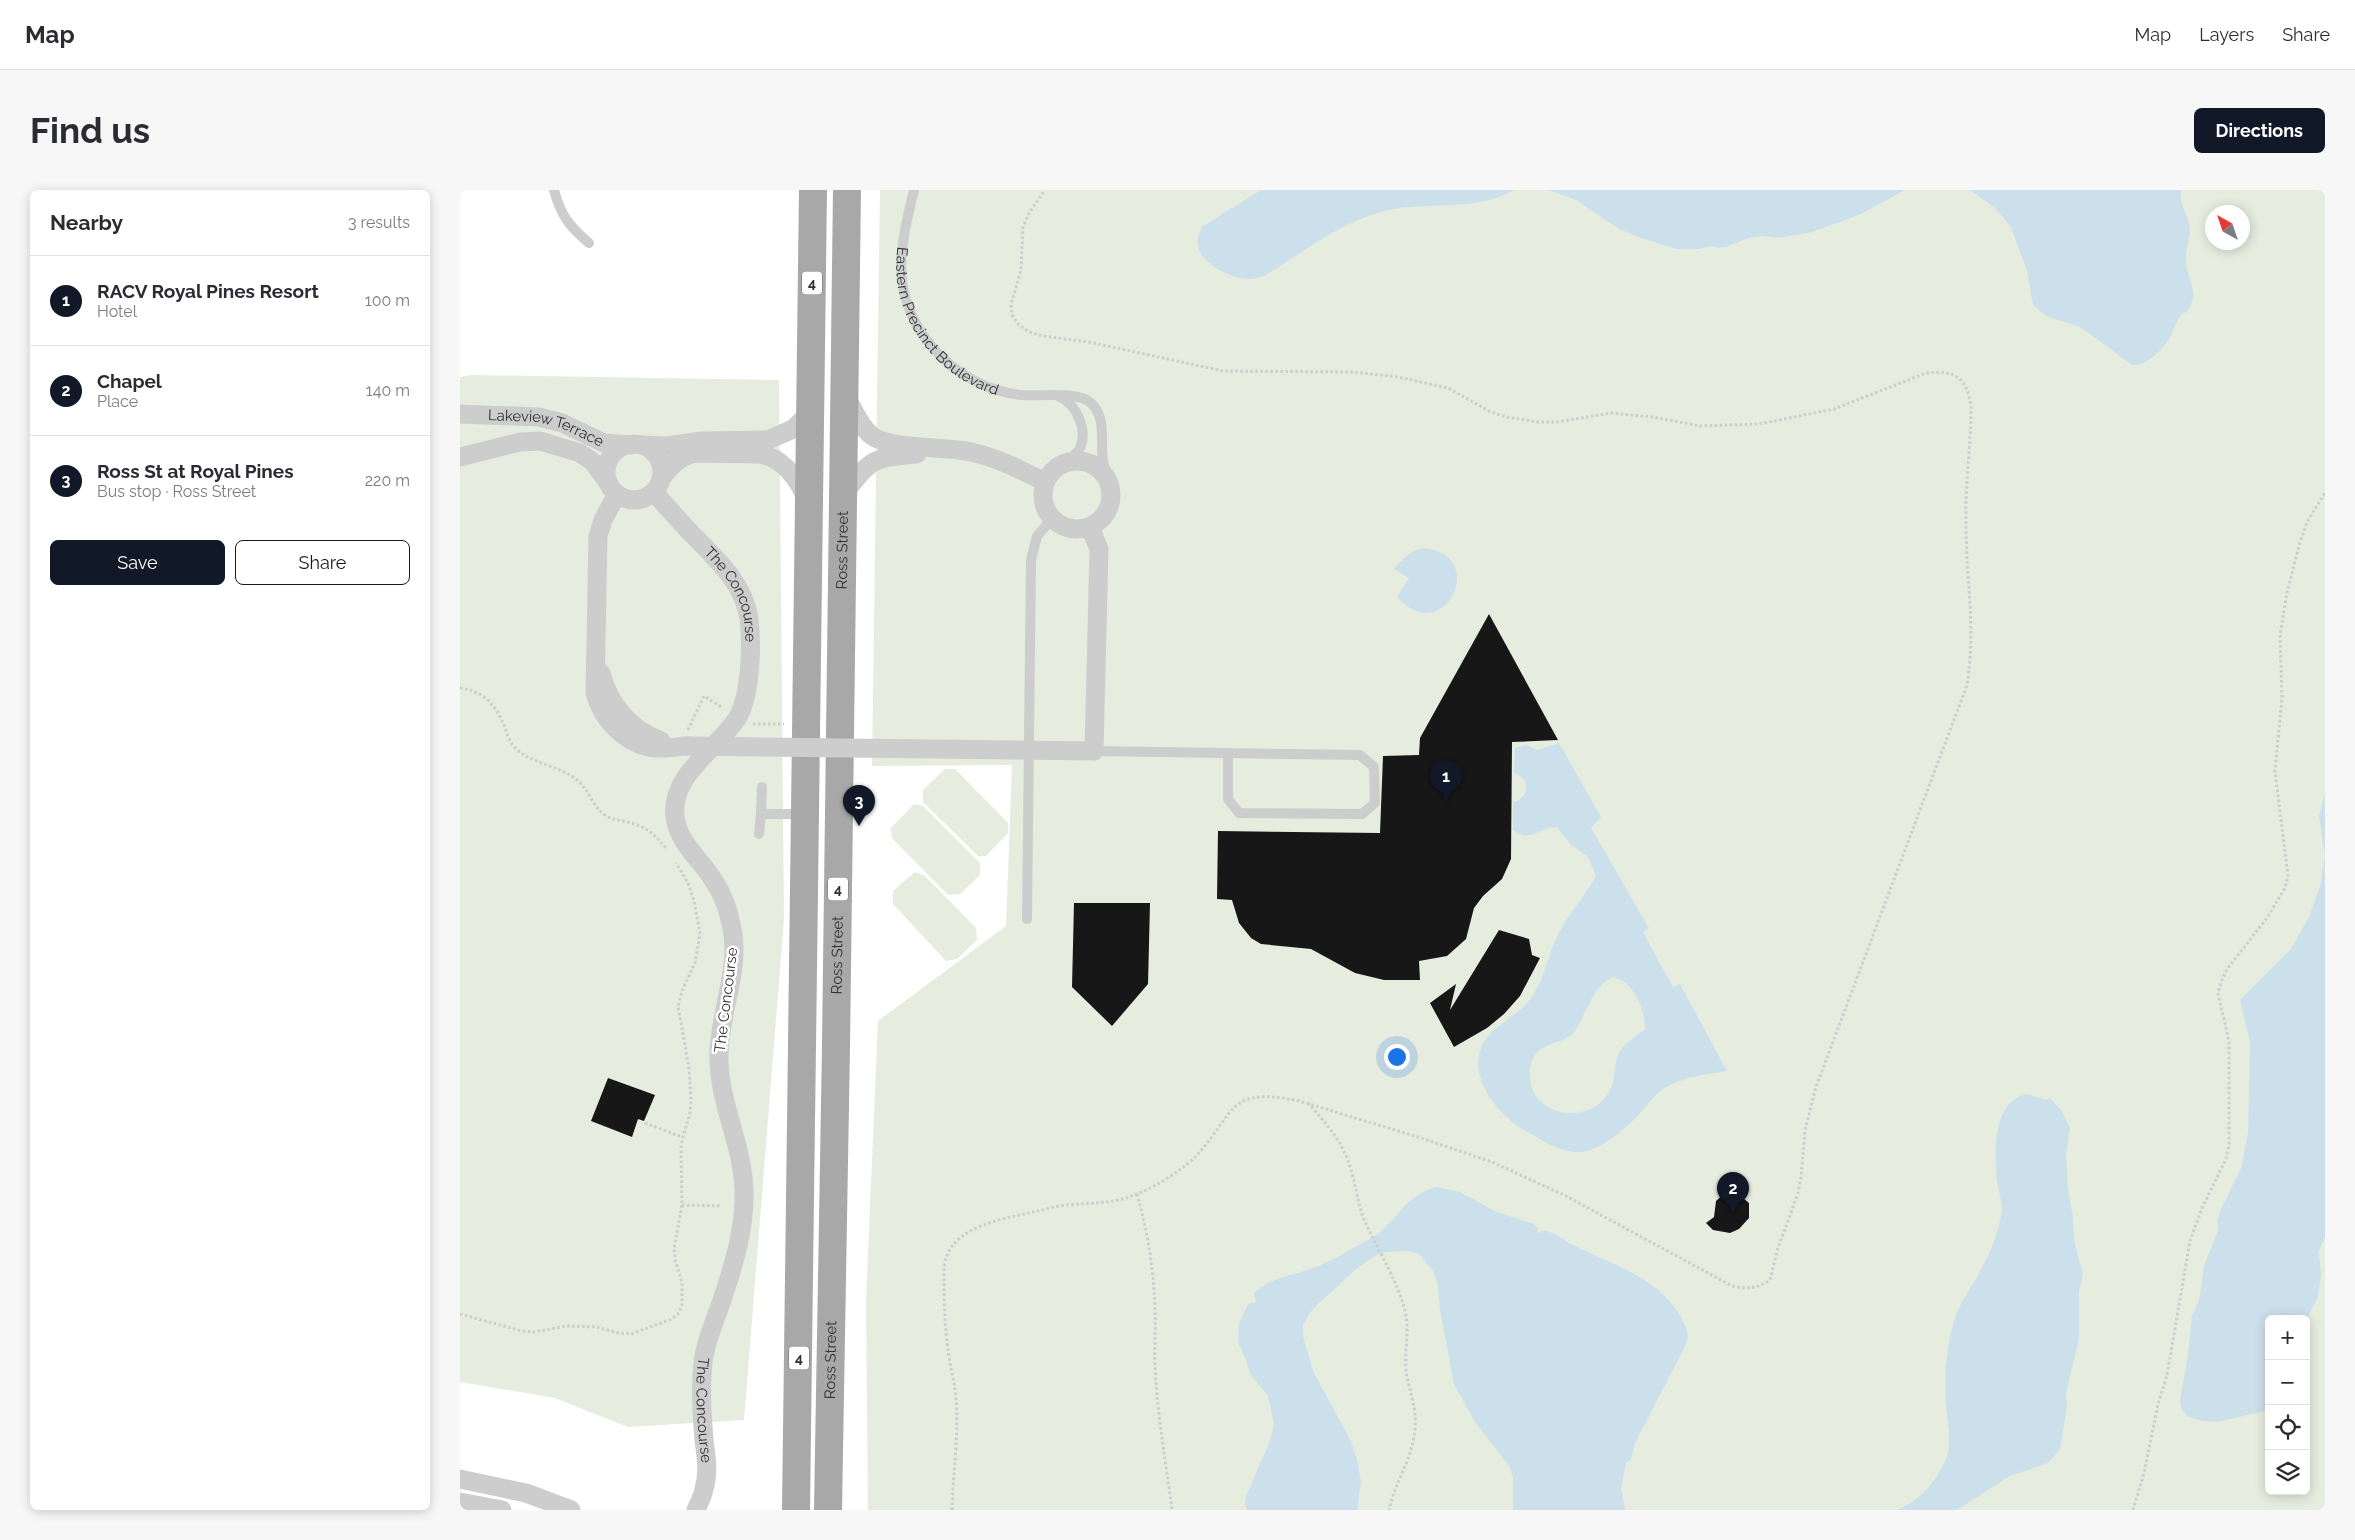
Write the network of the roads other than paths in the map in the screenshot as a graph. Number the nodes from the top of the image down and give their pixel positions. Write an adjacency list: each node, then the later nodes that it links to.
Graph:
1 (554, 190): 5 (lane)
2 (812, 190): 8 (main road, 4)
3 (847, 190): 6 (main road, Ross Street / 4)
4 (914, 190): 7 (lane, Eastern Precinct Boulevard)
5 (589, 243)
6 (845, 392): 11 (street); 18 (main road, Ross Street / 4)
7 (1057, 396): 13 (lane); 14 (lane, Eastern Precinct Boulevard)
8 (811, 412): 10 (street, Lakeview Terrace); 19 (main road, 4)
9 (460, 414): 10 (street, Lakeview Terrace)
10 (636, 445): 16 (street); 17 (street)
11 (961, 450): 15 (street); 18 (street)
12 (460, 457): 17 (street, Lakeview Terrace)
13 (1064, 463): 14 (street); 15 (street)
14 (1108, 479): 21 (street)
15 (1045, 482): 20 (street)
16 (658, 486): 17 (street); 19 (street); 34 (street, The Concourse)
17 (613, 489): 22 (street, bridge)
18 (843, 495): 35 (main road, Ross Street / 4)
19 (810, 505): 26 (main road, 4)
20 (1052, 519): 21 (street); 28 (lane)
21 (1090, 527): 22 (street)
22 (1094, 750): 23 (lane)
23 (1228, 754): 23 (lane)
24 (762, 787): 25 (lane)
25 (761, 814): 26 (lane); 27 (lane)
26 (806, 814): 31 (main road, 4)
27 (760, 834)
28 (1027, 919)
29 (460, 1479): 33 (street)
30 (460, 1502): 32 (street)
31 (795, 1508)
32 (502, 1510)
33 (570, 1510)
34 (696, 1510)
35 (828, 1510)

